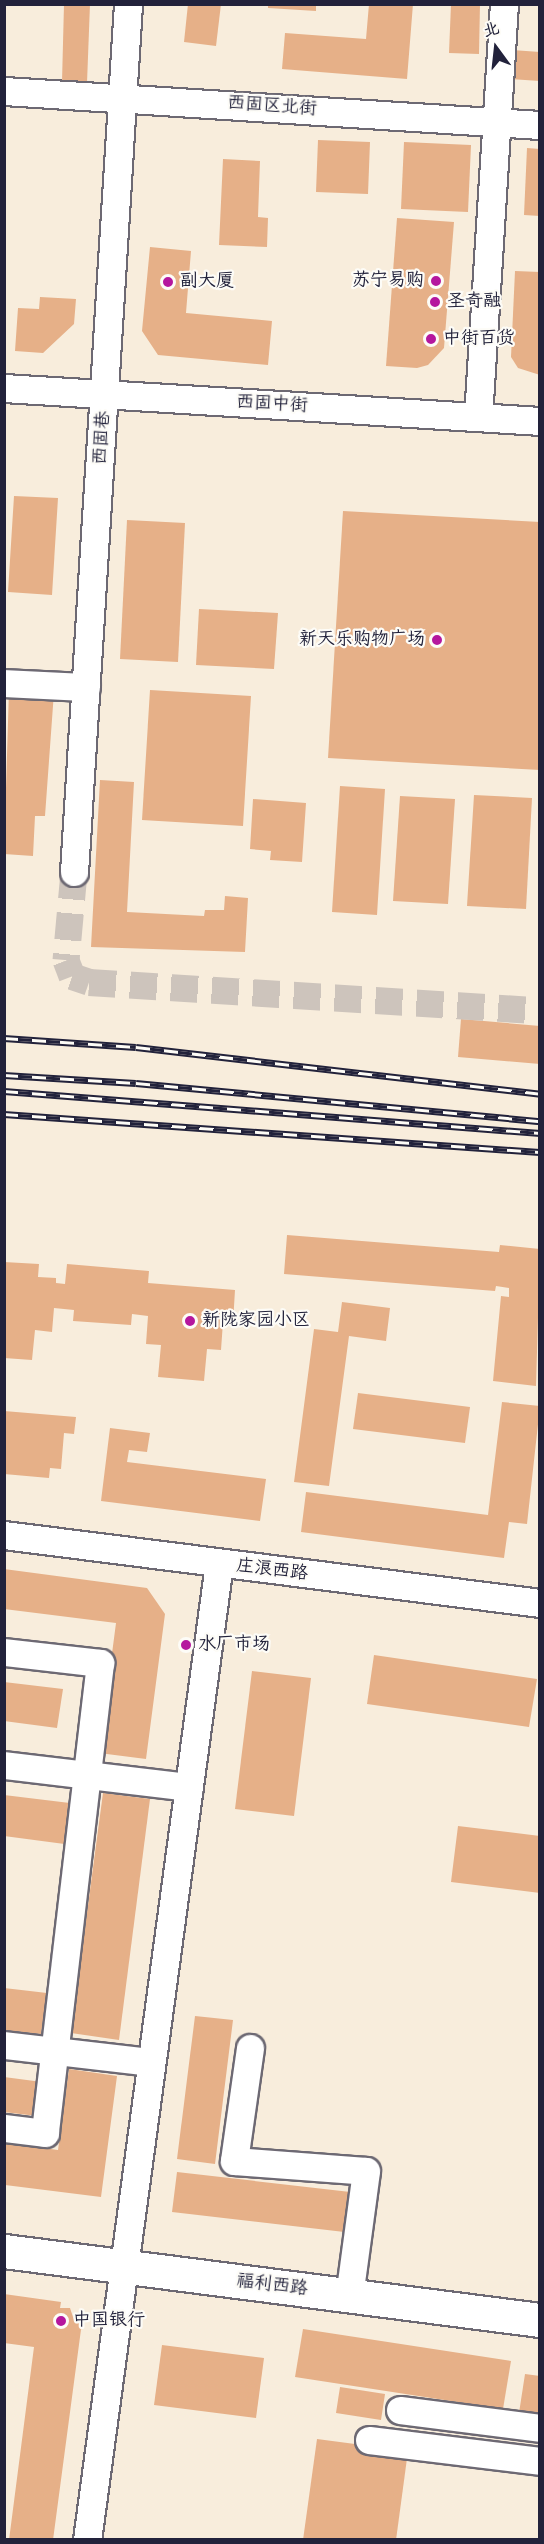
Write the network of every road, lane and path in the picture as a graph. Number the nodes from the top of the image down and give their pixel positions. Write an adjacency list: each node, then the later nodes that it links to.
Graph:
1 (128, 4): 4 (street, 西固巷)
2 (504, 4): 5 (street)
3 (4, 91): 4 (street, 西固区北街)
4 (123, 98): 5 (street, 西固区北街); 8 (street, 西固巷)
5 (497, 122): 6 (street, 西固区北街); 9 (street)
6 (540, 125)
7 (4, 388): 8 (street, 西固中街)
8 (106, 395): 9 (street, 西固中街); 12 (street, 西固巷)
9 (478, 417): 10 (street, 西固中街)
10 (540, 421)
11 (4, 683): 12 (street)
12 (87, 687): 13 (street, 西固巷)
13 (74, 872)
14 (4, 1535): 15 (street, 庄浪西路)
15 (219, 1564): 16 (street, 庄浪西路); 20 (street)
16 (540, 1603)
17 (4, 1652): 19 (street)
18 (4, 1765): 19 (street)
19 (87, 1775): 20 (street); 23 (street)
20 (189, 1787): 24 (street)
21 (4, 2045): 23 (street)
22 (250, 2048): 28 (street)
23 (55, 2051): 24 (street); 25 (street)
24 (151, 2062): 27 (street)
25 (4, 2128)
26 (4, 2251): 27 (main road, 福利西路)
27 (123, 2267): 28 (main road, 福利西路); 34 (street)
28 (349, 2296): 29 (main road, 福利西路)
29 (540, 2320)
30 (400, 2410): 31 (street)
31 (540, 2428)
32 (369, 2440): 33 (street)
33 (540, 2461)
34 (87, 2540)

